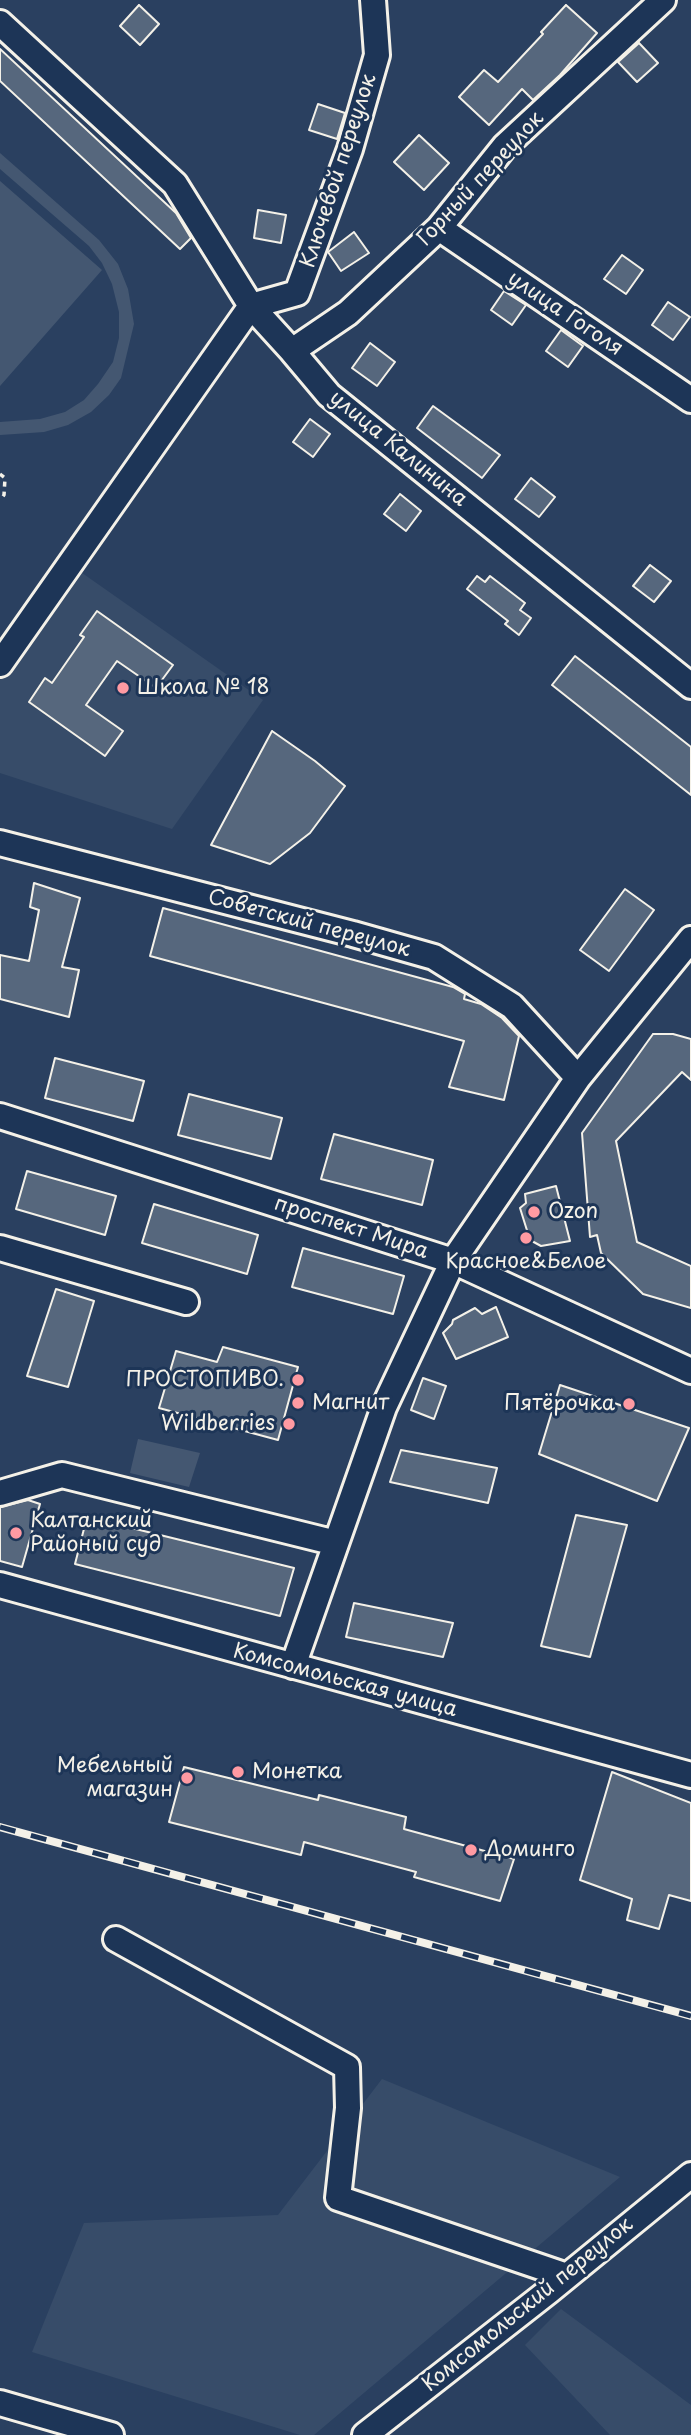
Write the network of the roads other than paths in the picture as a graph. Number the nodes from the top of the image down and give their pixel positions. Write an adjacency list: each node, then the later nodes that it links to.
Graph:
1 (373, 0): 5 (street, Ключевой переулок)
2 (663, 0): 4 (street, Горный переулок)
3 (0, 23): 5 (street, улица Калинина)
4 (439, 228): 6 (street, Горный переулок); 7 (street, улица Гоголя)
5 (251, 306): 6 (street, улица Калинина); 8 (street)
6 (292, 351): 9 (street, улица Калинина)
7 (691, 400)
8 (0, 664)
9 (691, 686)
10 (0, 843): 12 (street, Советский переулок)
11 (691, 939): 12 (street)
12 (578, 1078): 15 (street)
13 (0, 1116): 15 (street, проспект Мира)
14 (0, 1248): 16 (street)
15 (453, 1261): 17 (street, проспект Мира); 19 (street)
16 (186, 1302)
17 (691, 1371)
18 (0, 1493): 19 (street)
19 (336, 1543): 21 (street)
20 (0, 1585): 21 (street, Комсомольская улица)
21 (293, 1666): 22 (street, Комсомольская улица)
22 (691, 1775)
23 (116, 1939): 25 (street)
24 (691, 2175): 25 (street, Комсомольский переулок)
25 (567, 2276): 28 (street, Комсомольский переулок)
26 (0, 2403): 27 (street)
27 (111, 2435)
28 (365, 2435)

